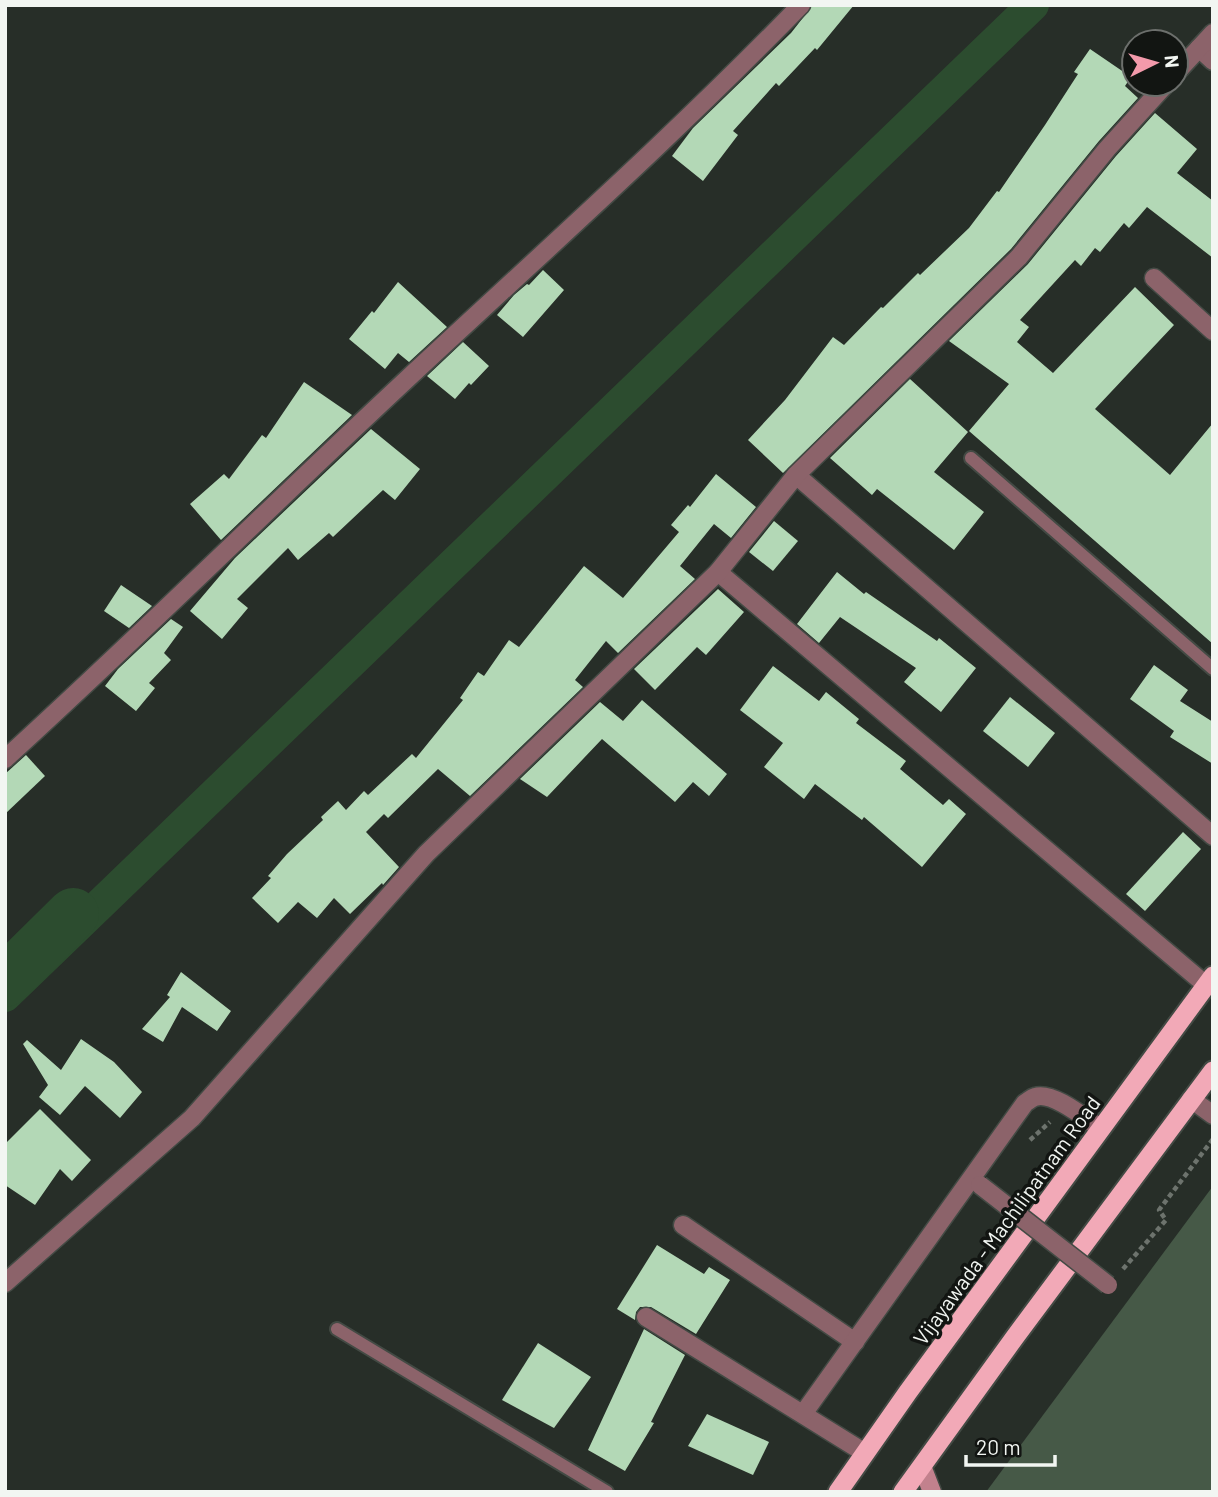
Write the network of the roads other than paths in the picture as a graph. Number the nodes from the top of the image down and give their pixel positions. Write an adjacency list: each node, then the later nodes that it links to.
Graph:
1 (801, 5): 13 (street)
2 (1213, 33): 3 (street)
3 (1199, 48): 4 (street); 5 (street)
4 (1190, 57)
5 (1213, 61)
6 (1153, 98): 10 (street)
7 (1154, 278): 8 (street)
8 (1213, 331)
9 (971, 458): 12 (lane)
10 (796, 475): 11 (street); 14 (street)
11 (718, 572): 15 (street); 22 (street)
12 (1213, 669)
13 (5, 759)
14 (1213, 836)
15 (1209, 981): 19 (highway, Vijayawada - Machilipatnam Road)
16 (1213, 1071): 17 (highway)
17 (1191, 1099): 18 (street); 29 (highway)
18 (1213, 1115)
19 (1101, 1129): 26 (street); 28 (highway, Vijayawada - Machilipatnam Road)
20 (980, 1185): 23 (street, bridge)
21 (683, 1225): 26 (street)
22 (5, 1283)
23 (1108, 1285)
24 (646, 1317): 27 (street)
25 (337, 1329): 30 (lane)
26 (855, 1342): 27 (street)
27 (803, 1414): 28 (street)
28 (865, 1453): 31 (highway, Vijayawada - Machilipatnam Road)
29 (922, 1466): 32 (highway); 33 (main road)
30 (607, 1492)
31 (838, 1492)
32 (903, 1492)
33 (932, 1492)

